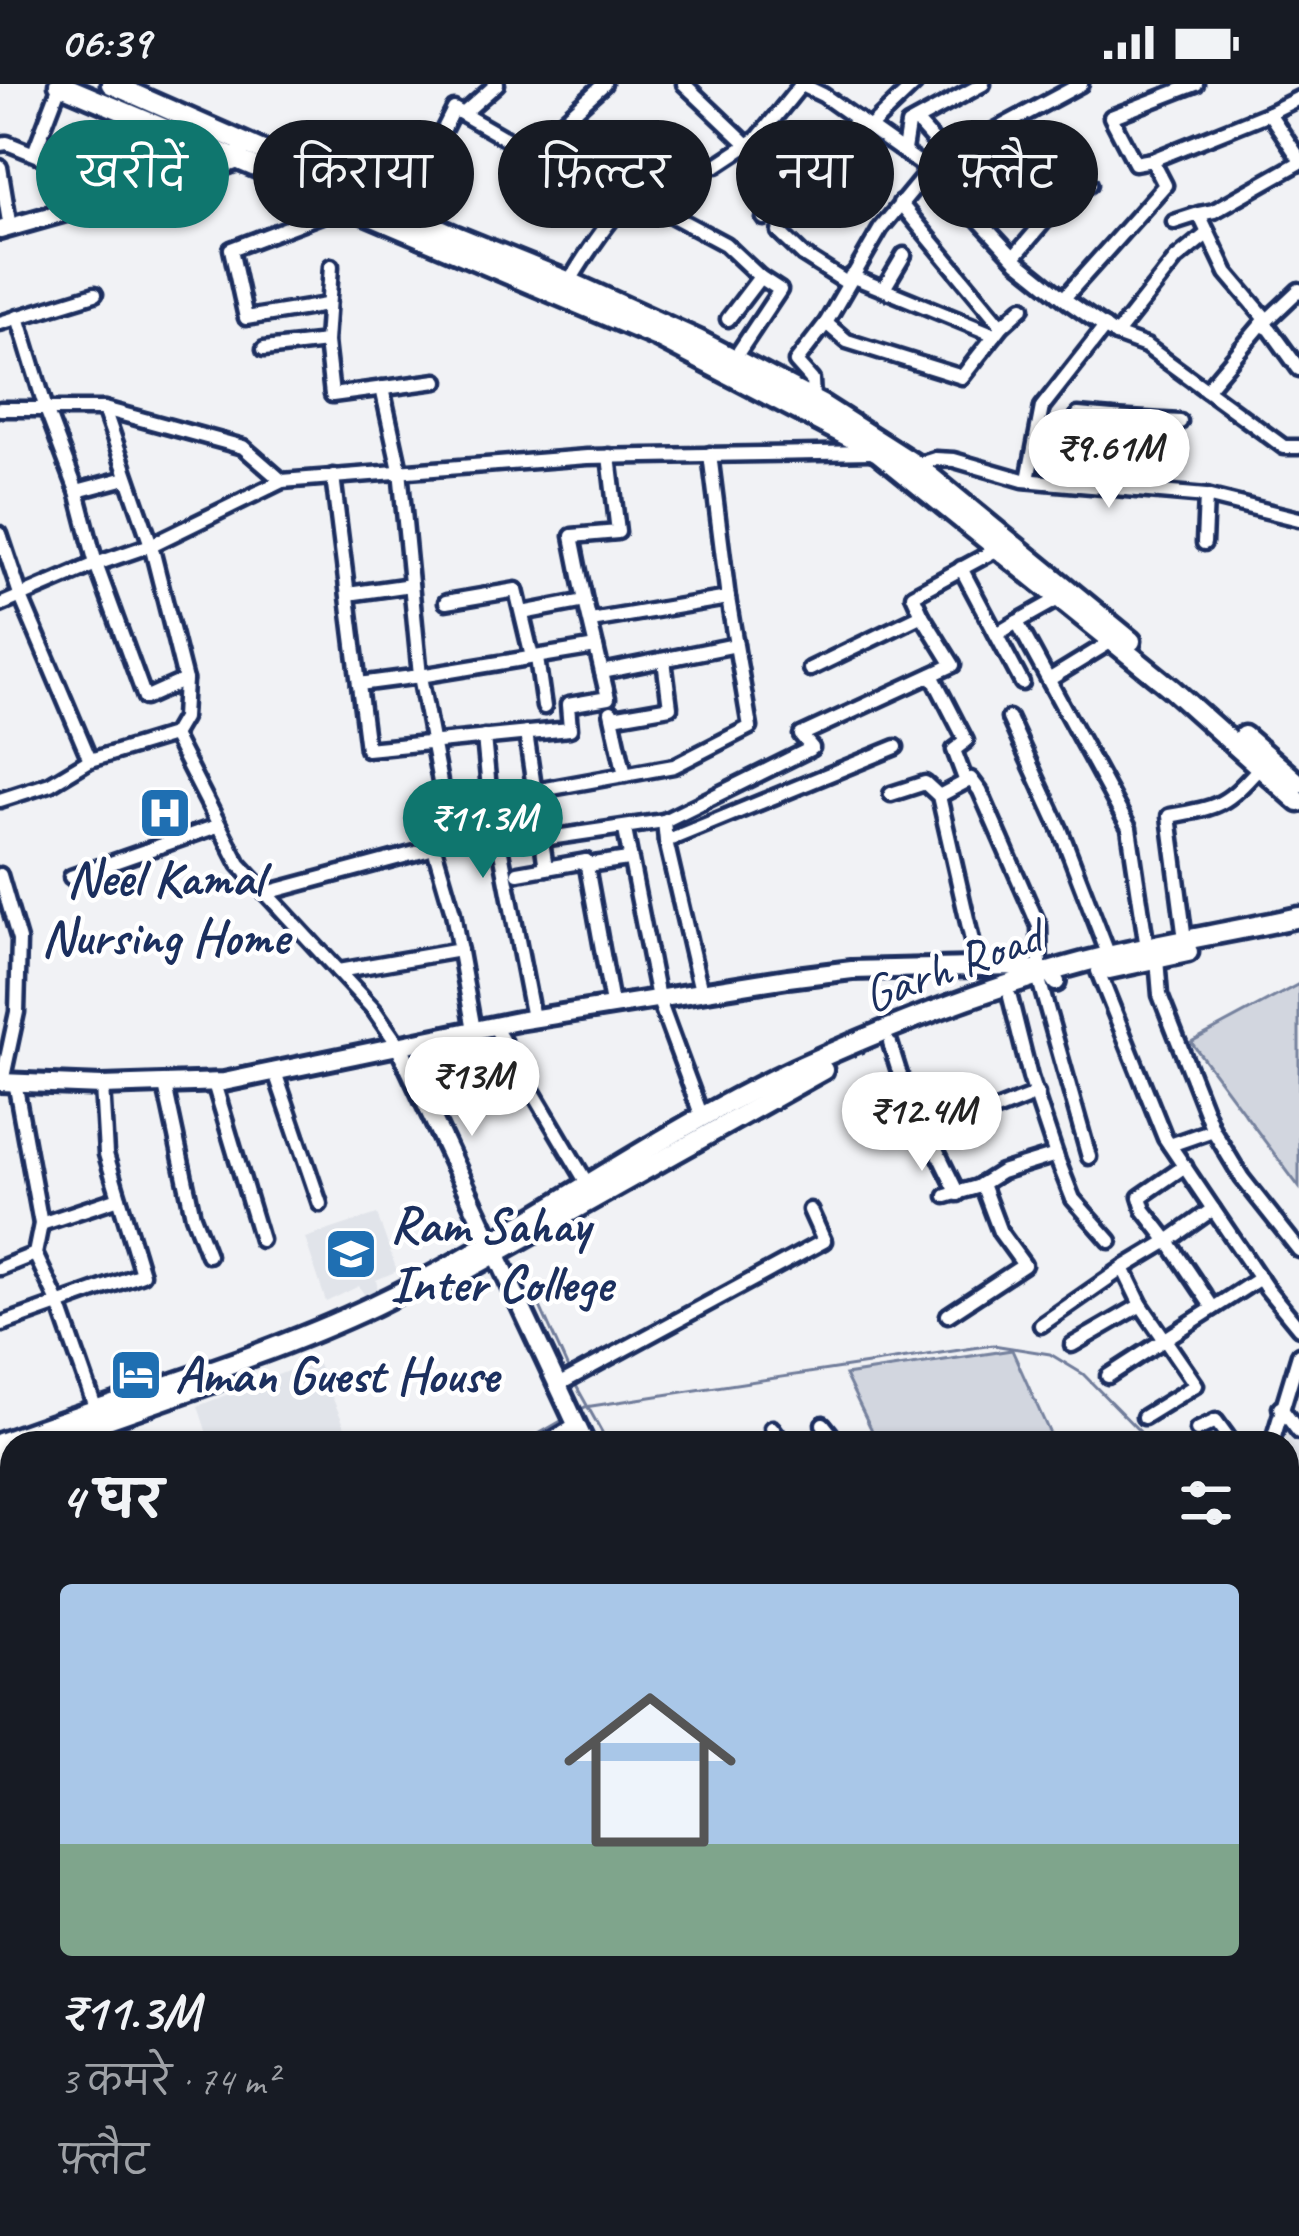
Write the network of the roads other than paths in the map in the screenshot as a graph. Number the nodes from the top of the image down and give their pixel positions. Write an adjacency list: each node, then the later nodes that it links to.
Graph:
1 (59, 84): 29 (street); 32 (main road)
2 (111, 84): 24 (main road)
3 (497, 84): 15 (street)
4 (604, 84): 17 (street)
5 (684, 84): 22 (street)
6 (801, 84): 12 (street); 18 (street)
7 (834, 84): 12 (street)
8 (915, 84): 20 (street)
9 (983, 84): 21 (street)
10 (1081, 84): 21 (street)
11 (1186, 86): 30 (street)
12 (823, 95): 19 (street)
13 (1299, 98): 14 (street)
14 (1269, 112): 30 (street); 31 (street)
15 (463, 115): 16 (street); 23 (street)
16 (448, 120)
17 (564, 120)
18 (771, 120)
19 (860, 120)
20 (868, 120)
21 (916, 121): 28 (street)
22 (736, 127)
23 (498, 135)
24 (246, 142): 27 (main road); 32 (street)
25 (894, 143): 28 (street)
26 (0, 144): 29 (street)
27 (253, 146)
28 (904, 150): 33 (street)
29 (34, 153)
30 (1152, 160): 60 (street)
31 (1299, 160): 39 (street)
32 (235, 161): 34 (street); 36 (main road)
33 (918, 161)
34 (229, 163)
35 (0, 167): 48 (street)
36 (253, 167)
37 (918, 182): 38 (street)
38 (899, 203): 55 (street); 68 (street)
39 (1199, 214): 41 (street); 50 (street)
40 (36, 221): 48 (street)
41 (1174, 222)
42 (279, 228): 61 (street)
43 (419, 228): 57 (main road)
44 (604, 228): 57 (street)
45 (694, 228): 54 (street)
46 (986, 228): 52 (street)
47 (1039, 228): 52 (street)
48 (5, 229)
49 (779, 232): 55 (street)
50 (1208, 233): 67 (street); 69 (street)
51 (904, 255): 56 (street)
52 (1014, 257): 60 (street)
53 (331, 266): 61 (street)
54 (760, 277): 64 (street); 72 (street)
55 (849, 279): 56 (street); 66 (street)
56 (885, 286): 68 (street)
57 (566, 290): 72 (main road)
58 (1299, 290): 67 (street)
59 (95, 294): 63 (street)
60 (1064, 298): 69 (street)
61 (326, 305): 70 (street)
62 (1023, 307): 68 (street)
63 (18, 317): 65 (street); 79 (street)
64 (728, 319)
65 (0, 323)
66 (826, 323): 68 (street); 77 (street)
67 (1262, 325): 73 (street); 76 (street)
68 (998, 330)
69 (1110, 331): 76 (street); 92 (street)
70 (326, 343): 71 (street); 75 (street)
71 (264, 349)
72 (739, 368): 77 (main road); 85 (main road)
73 (1299, 368)
74 (437, 381): 75 (street)
75 (382, 388): 88 (street)
76 (1206, 390): 84 (street)
77 (813, 400): 85 (main road)
78 (0, 409): 79 (street)
79 (46, 409): 80 (street); 95 (street)
80 (104, 409): 91 (street); 93 (street)
81 (1078, 415): 82 (street)
82 (1112, 418): 83 (street); 94 (street)
83 (1180, 422)
84 (1299, 447)
85 (883, 448): 86 (street); 89 (main road)
86 (710, 454): 87 (street); 107 (street)
87 (609, 457): 88 (street); 109 (street)
88 (400, 470): 90 (street); 104 (street)
89 (912, 470): 92 (street); 101 (main road); 117 (main road)
90 (333, 476): 93 (street); 105 (street)
91 (127, 478): 95 (street); 100 (street)
92 (1028, 480): 94 (street)
93 (281, 481): 100 (street)
94 (1110, 488): 96 (street)
95 (77, 491): 102 (street)
96 (1206, 496): 97 (street); 99 (street)
97 (1299, 519)
98 (0, 534): 106 (street)
99 (1204, 543)
100 (151, 545): 102 (street); 126 (street)
101 (996, 550): 103 (street); 108 (main road)
102 (96, 564): 106 (street); 126 (street)
103 (961, 568): 113 (street); 116 (street)
104 (411, 585): 105 (street); 125 (street)
105 (348, 594): 129 (street)
106 (21, 597): 111 (street); 143 (street)
107 (728, 598): 114 (street); 118 (street)
108 (1058, 599): 115 (street); 117 (main road)
109 (585, 601): 112 (street); 114 (street)
110 (446, 602): 112 (street)
111 (0, 605)
112 (521, 613): 120 (street)
113 (922, 615): 122 (street); 124 (street)
114 (591, 622): 119 (street)
115 (1017, 622): 116 (street); 127 (street)
116 (997, 634): 128 (street)
117 (1116, 637): 127 (street); 132 (main road)
118 (736, 645): 121 (street); 135 (street)
119 (596, 647): 120 (street); 123 (street)
120 (532, 657): 125 (street); 131 (street)
121 (664, 660): 123 (street); 133 (street)
122 (810, 670)
123 (602, 672): 130 (street)
124 (932, 675): 142 (street); 147 (street)
125 (420, 676): 129 (street); 140 (street)
126 (185, 680): 137 (street)
127 (1050, 680): 173 (street)
128 (1022, 683)
129 (359, 684): 140 (street)
130 (608, 698): 133 (street); 136 (street)
131 (544, 707)
132 (1210, 714): 144 (main road); 148 (main road)
133 (613, 717): 145 (street)
134 (1009, 718): 174 (street)
135 (750, 727): 139 (street); 145 (street)
136 (526, 733): 138 (street); 149 (street)
137 (172, 735): 143 (street); 155 (street)
138 (484, 737): 140 (street); 182 (street)
139 (758, 741)
140 (433, 742): 159 (street)
141 (896, 747): 146 (street)
142 (812, 748): 146 (street); 154 (street)
143 (90, 760): 152 (street)
144 (1260, 767): 153 (main road); 171 (street)
145 (625, 775): 149 (street)
146 (822, 777): 158 (street)
147 (966, 782): 151 (street); 177 (street)
148 (1299, 784)
149 (535, 791): 157 (street)
150 (891, 794): 151 (street)
151 (939, 796): 175 (street)
152 (0, 800)
153 (1299, 802)
154 (664, 821): 156 (street); 158 (street)
155 (217, 826): 165 (street); 166 (street)
156 (625, 830): 157 (street); 160 (street)
157 (542, 839): 162 (street)
158 (666, 841): 178 (street)
159 (434, 848): 166 (street); 172 (street)
160 (628, 859): 161 (street); 180 (street)
161 (586, 861): 162 (street); 181 (street)
162 (546, 868): 163 (street)
163 (518, 873)
164 (0, 875): 167 (street)
165 (71, 877)
166 (266, 893): 176 (street)
167 (6, 914): 190 (street)
168 (1299, 917): 170 (main road, Garh Road)
169 (1299, 929): 170 (main road, Garh Road)
170 (1237, 936): 171 (main road, Garh Road); 173 (main road, Garh Road)
171 (1185, 940): 173 (main road, Garh Road)
172 (460, 950): 176 (street); 185 (street)
173 (1152, 953): 174 (main road, Garh Road); 198 (street)
174 (1104, 963): 177 (main road, Garh Road); 199 (street)
175 (978, 968): 177 (street); 178 (street)
176 (338, 970): 187 (street)
177 (1045, 977): 179 (main road, Garh Road); 184 (main road, Garh Road); 201 (street)
178 (701, 991): 180 (street)
179 (1010, 997): 184 (main road, Garh Road); 195 (street)
180 (658, 998): 181 (street); 196 (street)
181 (612, 1004): 182 (street)
182 (533, 1018): 183 (street)
183 (494, 1026): 185 (street); 204 (street)
184 (918, 1026): 186 (main road, Garh Road); 188 (main road, Garh Road)
185 (474, 1030): 187 (street)
186 (890, 1043): 188 (main road, Garh Road); 203 (street)
187 (399, 1046): 189 (street); 213 (street)
188 (826, 1063): 192 (main road, Garh Road)
189 (275, 1072): 191 (street); 206 (street)
190 (6, 1082): 194 (street); 209 (street)
191 (214, 1083): 193 (street); 210 (street)
192 (780, 1084): 196 (main road, Garh Road); 204 (main road, Garh Road)
193 (165, 1085): 194 (street); 216 (street)
194 (102, 1086): 205 (street)
195 (1037, 1094): 197 (street); 200 (street)
196 (702, 1117): 204 (main road, Garh Road)
197 (955, 1126)
198 (1214, 1130): 199 (street); 214 (street)
199 (1170, 1145): 202 (street)
200 (1056, 1155): 203 (street); 211 (street)
201 (1089, 1157)
202 (1185, 1166): 207 (street); 212 (street)
203 (982, 1184): 223 (street)
204 (590, 1190): 213 (main road, Garh Road)
205 (119, 1198): 209 (street); 220 (street)
206 (320, 1204)
207 (1213, 1209): 212 (street); 219 (street)
208 (810, 1210): 231 (street)
209 (40, 1224): 215 (street)
210 (261, 1240)
211 (1110, 1240)
212 (1168, 1241): 218 (street); 222 (street)
213 (496, 1250): 231 (street); 233 (main road, Garh Road)
214 (1299, 1250)
215 (34, 1254): 217 (street); 220 (street)
216 (208, 1255)
217 (0, 1268)
218 (1124, 1268): 221 (street); 225 (street)
219 (1260, 1278): 222 (street); 226 (street)
220 (59, 1304): 224 (street); 233 (street)
221 (1141, 1305): 227 (street); 228 (street)
222 (1213, 1308): 227 (street)
223 (948, 1315)
224 (2, 1324)
225 (1041, 1325)
226 (1299, 1328)
227 (1165, 1340): 230 (street); 234 (street)
228 (1072, 1345)
229 (1298, 1361): 232 (street)
230 (1108, 1376)
231 (556, 1386): 236 (street)
232 (1280, 1407): 244 (street); 245 (street)
233 (98, 1414): 239 (main road, Garh Road); 240 (main road, Garh Road)
234 (1144, 1417)
235 (823, 1424): 242 (street)
236 (576, 1427)
237 (772, 1428): 241 (street)
238 (1197, 1430): 243 (street)
239 (41, 1431)
240 (64, 1431)
241 (774, 1431)
242 (829, 1431)
243 (1223, 1431)
244 (1275, 1431)
245 (1298, 1431)

